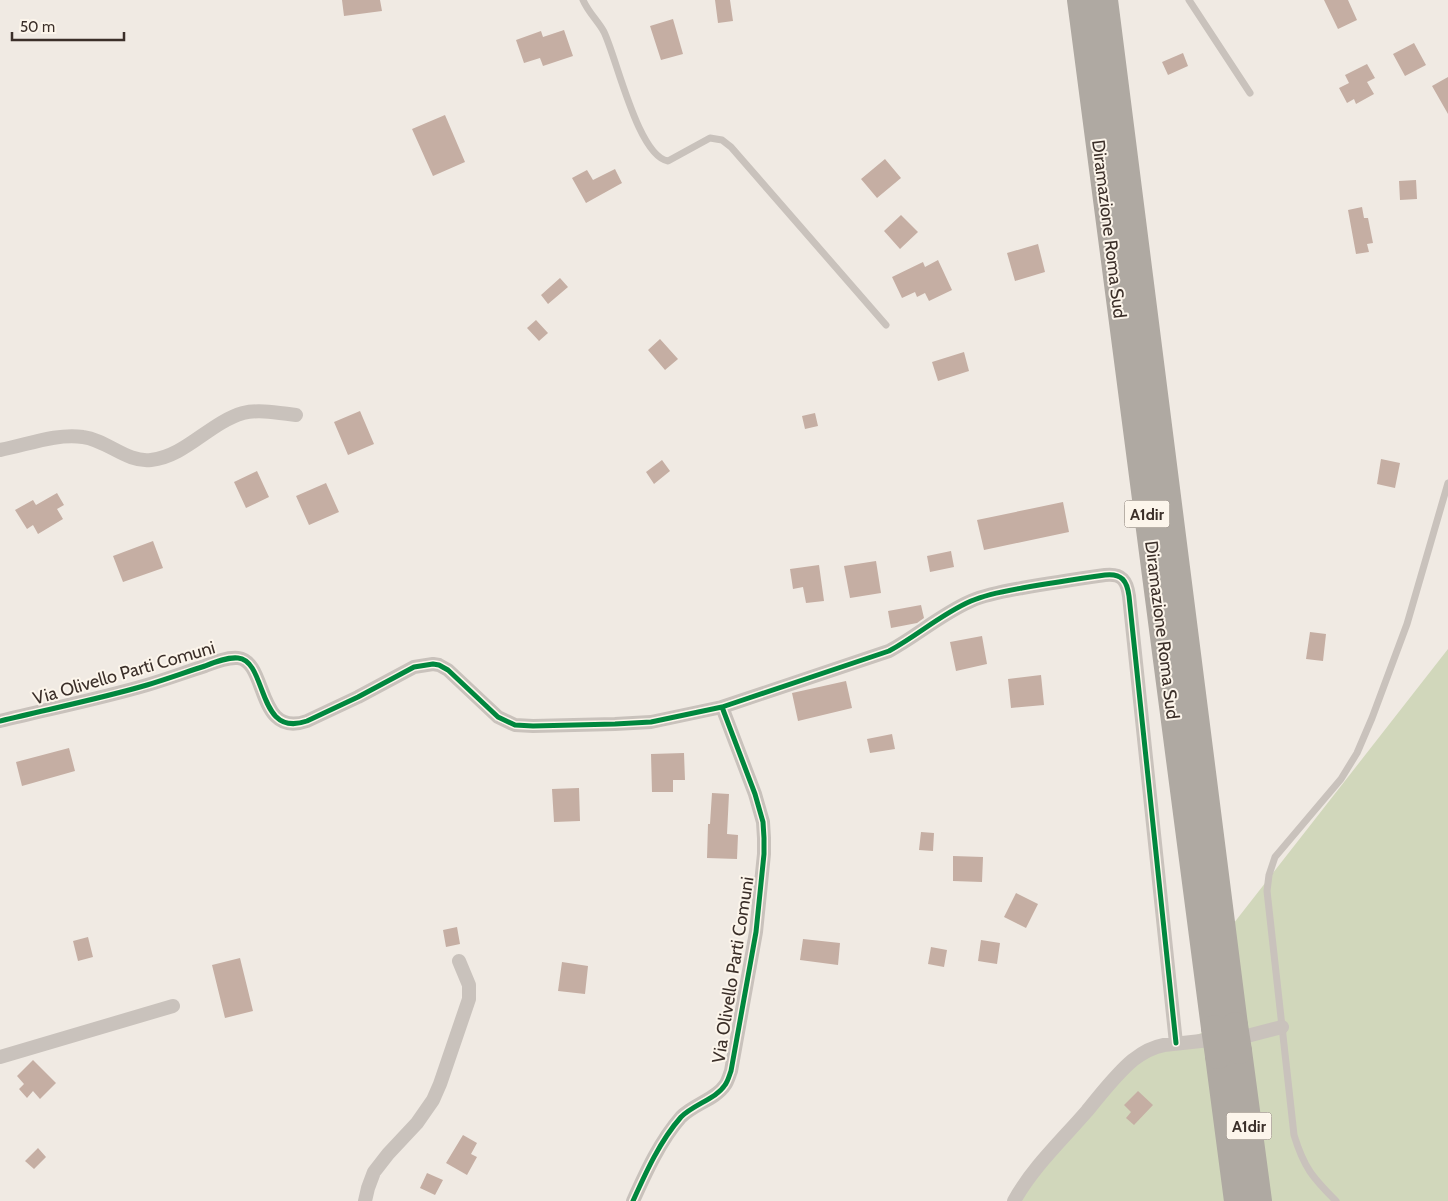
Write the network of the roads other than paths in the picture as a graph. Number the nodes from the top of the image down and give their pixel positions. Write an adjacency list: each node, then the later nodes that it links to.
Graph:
1 (583, 0): 6 (lane)
2 (1080, 0): 14 (highway, Diramazione Roma Sud / A1dir)
3 (1105, 0): 14 (highway, Diramazione Roma Sud / A1dir)
4 (1189, 0): 5 (lane)
5 (1250, 93)
6 (886, 325)
7 (296, 415): 8 (street)
8 (0, 450)
9 (1448, 483): 15 (lane)
10 (722, 707): 11 (street, Via Olivello Parti Comuni); 16 (street); 20 (street, Via Olivello Parti Comuni)
11 (0, 721)
12 (459, 961): 19 (street)
13 (173, 1006): 18 (street)
14 (1225, 1026): 17 (highway, Diramazione Roma Sud / A1dir, bridge)
15 (1282, 1027): 16 (street); 24 (lane)
16 (1176, 1043): 21 (street)
17 (1228, 1054): 22 (highway, Diramazione Roma Sud / A1dir); 23 (highway, Diramazione Roma Sud / A1dir)
18 (0, 1057)
19 (366, 1201)
20 (633, 1201)
21 (1014, 1201)
22 (1237, 1201)
23 (1259, 1201)
24 (1336, 1201)

